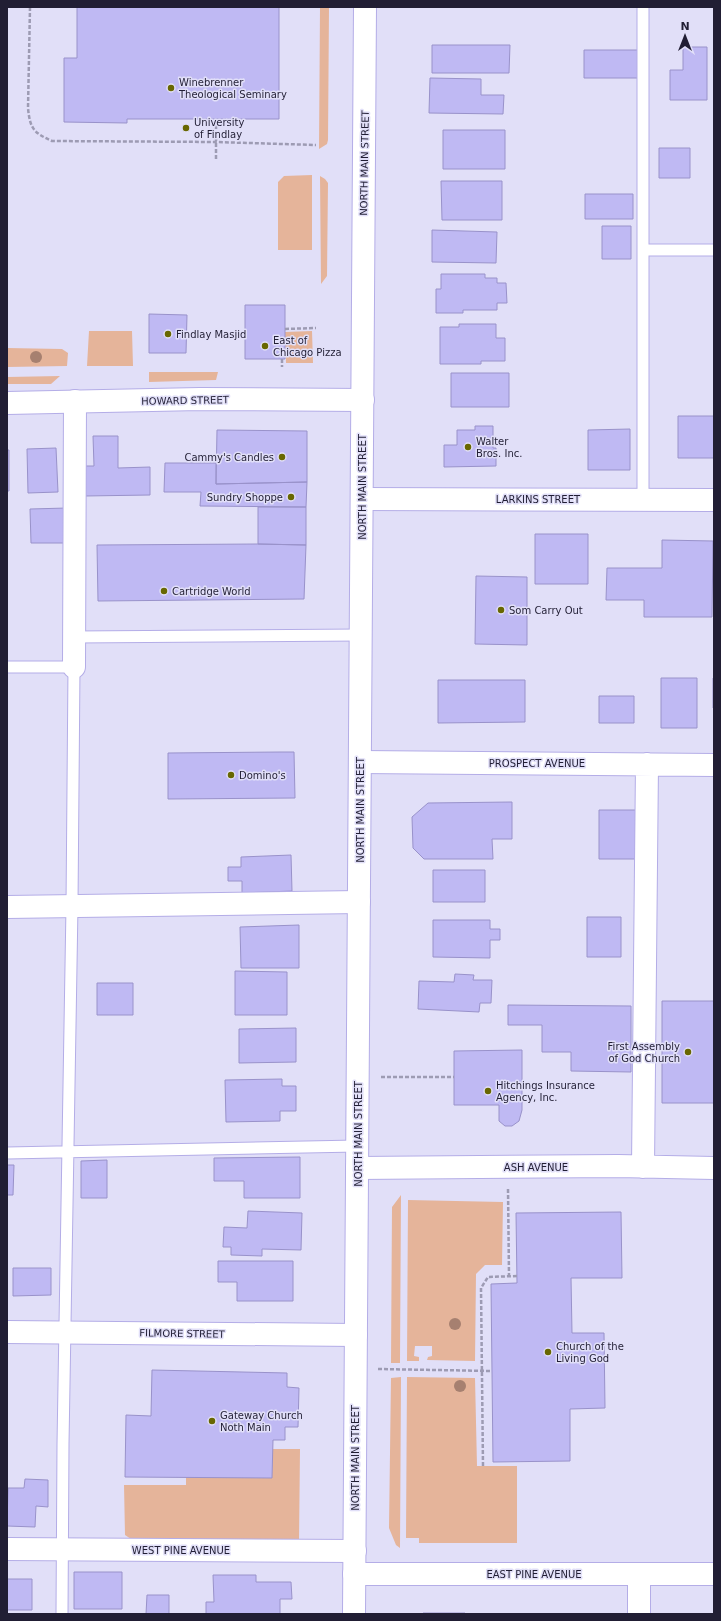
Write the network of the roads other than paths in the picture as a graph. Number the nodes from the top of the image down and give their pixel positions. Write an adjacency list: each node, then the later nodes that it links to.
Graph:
1 (365, 7): 5 (street, NORTH MAIN STREET)
2 (642, 7): 3 (lane)
3 (642, 250): 4 (lane); 9 (lane)
4 (714, 250)
5 (363, 400): 6 (street, HOWARD STREET); 8 (street, NORTH MAIN STREET)
6 (75, 401): 7 (street, HOWARD STREET); 12 (street)
7 (7, 403)
8 (363, 499): 9 (street, LARKINS STREET); 11 (street, NORTH MAIN STREET)
9 (642, 499): 10 (street, LARKINS STREET)
10 (714, 500)
11 (361, 635): 12 (lane); 15 (street, NORTH MAIN STREET)
12 (74, 637): 14 (street)
13 (7, 667): 14 (lane)
14 (74, 667): 19 (lane)
15 (360, 762): 16 (street, PROSPECT AVENUE); 18 (street, NORTH MAIN STREET)
16 (646, 764): 17 (street, PROSPECT AVENUE); 24 (street)
17 (714, 765)
18 (359, 902): 19 (street); 21 (street, NORTH MAIN STREET)
19 (72, 906): 20 (street); 22 (lane)
20 (7, 907)
21 (357, 1146): 22 (lane); 25 (street, NORTH MAIN STREET)
22 (69, 1153): 23 (lane); 27 (lane)
23 (7, 1154)
24 (644, 1167): 25 (street, ASH AVENUE); 26 (street, ASH AVENUE)
25 (357, 1168): 29 (street, NORTH MAIN STREET)
26 (714, 1168)
27 (66, 1331): 28 (street, FILMORE STREET); 29 (street, FILMORE STREET); 31 (lane)
28 (7, 1332)
29 (356, 1335): 32 (street, NORTH MAIN STREET)
30 (7, 1549): 31 (street, WEST PINE AVENUE)
31 (62, 1549): 32 (street, WEST PINE AVENUE); 36 (lane)
32 (355, 1551): 33 (street, NORTH MAIN STREET)
33 (354, 1574): 34 (street, EAST PINE AVENUE); 37 (street, NORTH MAIN STREET)
34 (639, 1574): 35 (street, EAST PINE AVENUE); 38 (street)
35 (714, 1574)
36 (62, 1614)
37 (354, 1614)
38 (639, 1614)

